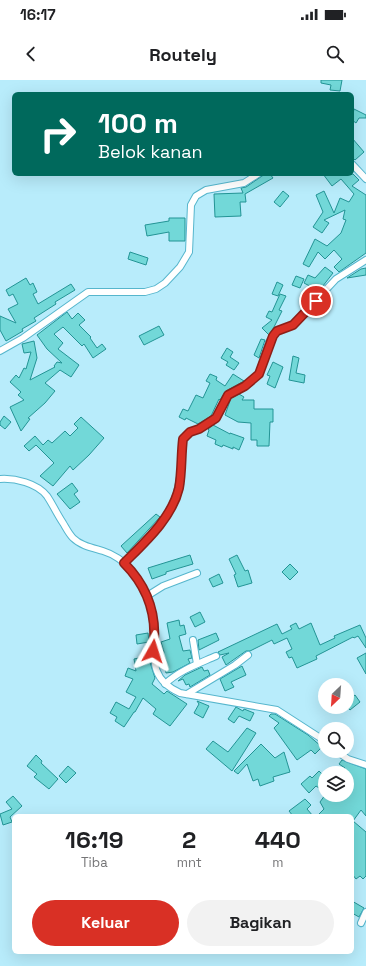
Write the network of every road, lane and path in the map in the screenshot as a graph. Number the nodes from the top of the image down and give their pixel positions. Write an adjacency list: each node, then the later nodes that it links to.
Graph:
1 (354, 166): 3 (street)
2 (255, 176): 5 (street)
3 (366, 179)
4 (366, 260): 7 (street)
5 (0, 351)
6 (0, 479): 7 (street)
7 (124, 563): 9 (street)
8 (197, 574): 9 (street)
9 (147, 596): 14 (street)
10 (193, 640): 13 (street)
11 (248, 655): 15 (street)
12 (216, 656): 13 (street)
13 (197, 664): 14 (street)
14 (165, 684): 15 (street)
15 (187, 694): 16 (street)
16 (318, 736)
17 (346, 758): 18 (street)
18 (366, 765)
19 (366, 912): 20 (street)
20 (361, 923)

